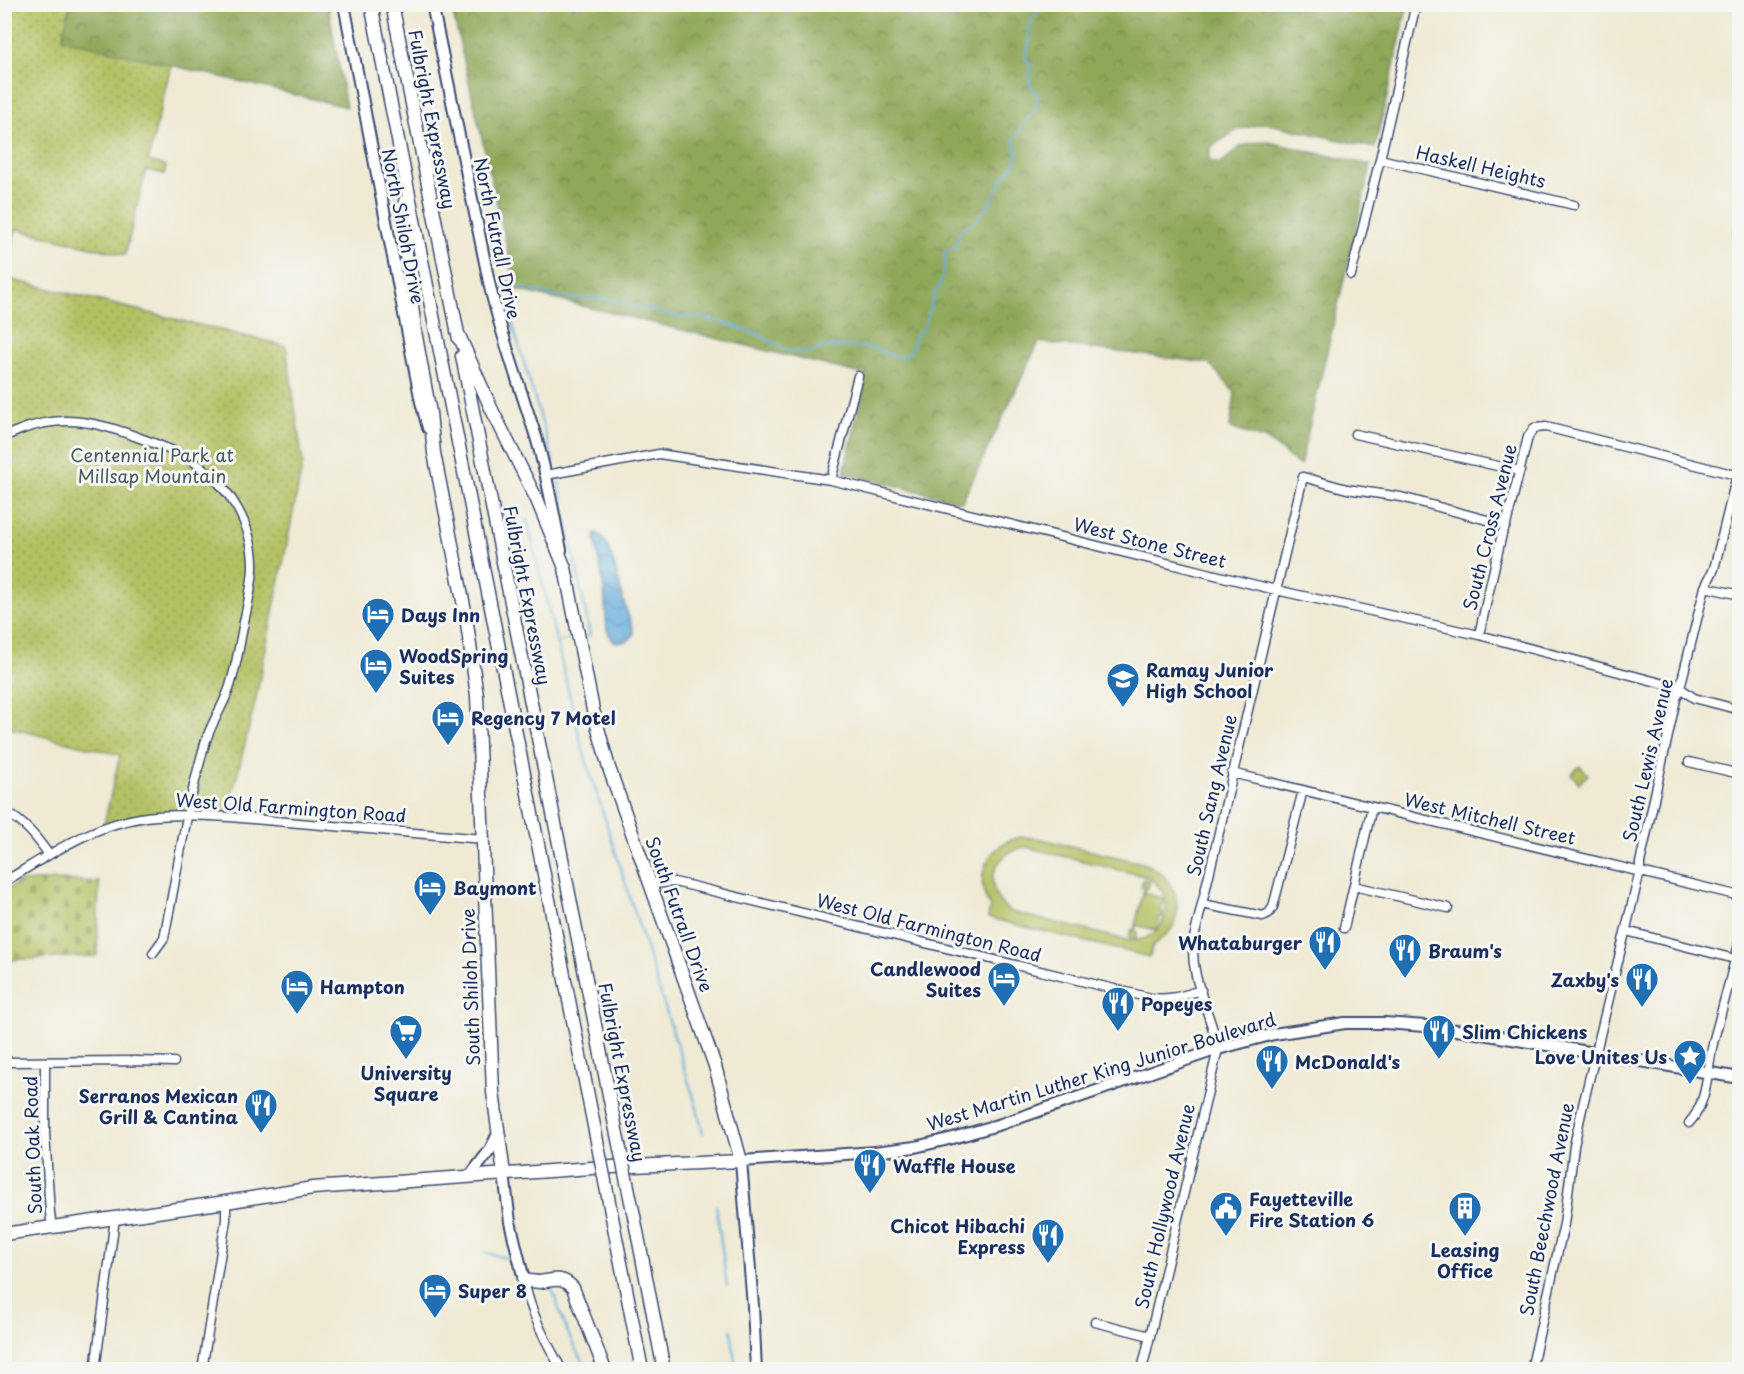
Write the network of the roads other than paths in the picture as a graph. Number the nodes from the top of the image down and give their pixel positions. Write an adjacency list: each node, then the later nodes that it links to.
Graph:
1 (345, 4): 16 (main road, North Shiloh Drive)
2 (371, 4): 7 (highway, Fulbright Expressway)
3 (392, 4): 12 (highway, Fulbright Expressway)
4 (432, 4): 18 (main road, North Futrall Drive)
5 (1416, 4): 6 (street)
6 (1380, 159): 8 (street, Haskell Heights); 11 (street)
7 (405, 173): 16 (highway, South Shiloh Drive); 74 (highway, Fulbright Expressway, bridge)
8 (1574, 205)
9 (1740, 232): 10 (street)
10 (1740, 242)
11 (1351, 275)
12 (457, 331): 22 (highway); 75 (highway, Fulbright Expressway, bridge)
13 (858, 376): 20 (street)
14 (1355, 434): 17 (street)
15 (4, 437): 35 (street)
16 (434, 453): 36 (highway, South Shiloh Drive)
17 (1520, 471): 19 (street, South Cross Avenue); 21 (street, South Cross Avenue)
18 (546, 475): 20 (street, West Stone Street); 22 (main road, South Futrall Drive)
19 (1738, 475): 23 (street, South Lewis Avenue)
20 (831, 480): 24 (street, West Stone Street)
21 (1506, 525): 24 (street, South Sang Avenue); 26 (street, South Cross Avenue)
22 (565, 568): 40 (highway, South Futrall Drive)
23 (1705, 587): 25 (street); 27 (street, South Lewis Avenue)
24 (1276, 591): 26 (street, West Stone Street); 30 (street, South Sang Avenue)
25 (1740, 595)
26 (1479, 635): 27 (street, West Stone Street)
27 (1680, 688): 28 (street, West Stone Street); 38 (street, South Lewis Avenue)
28 (1740, 710)
29 (1689, 762): 31 (street)
30 (1232, 773): 32 (street, West Mitchell Street); 43 (street, South Sang Avenue)
31 (1740, 774)
32 (1303, 790): 33 (street, West Mitchell Street); 43 (street)
33 (1372, 807): 38 (street, West Mitchell Street); 41 (street)
34 (4, 811): 37 (street)
35 (188, 815): 36 (street, West Old Farmington Road); 37 (street, West Old Farmington Road); 48 (street)
36 (483, 838): 59 (highway, South Shiloh Drive)
37 (50, 855): 39 (street, West Old Farmington Road)
38 (1640, 872): 42 (street, West Mitchell Street); 46 (street, South Lewis Avenue)
39 (4, 882)
40 (650, 884): 50 (street, West Old Farmington Road); 60 (highway, South Futrall Drive)
41 (1354, 886): 44 (street); 45 (street)
42 (1740, 896)
43 (1202, 904): 50 (street, South Sang Avenue)
44 (1448, 908)
45 (1344, 928)
46 (1626, 931): 49 (street); 52 (street, South Lewis Avenue)
47 (1740, 940): 49 (street)
48 (153, 953)
49 (1735, 959): 56 (street)
50 (1201, 990): 51 (street, South Sang Avenue)
51 (1218, 1049): 52 (main road, West Martin Luther King Junior Boulevard); 60 (main road, West Martin Luther King Junior Boulevard); 69 (street, South Hollywood Avenue)
52 (1596, 1055): 56 (main road, West Martin Luther King Junior Boulevard); 78 (street, South Beechwood Avenue)
53 (4, 1062): 54 (street)
54 (45, 1062): 55 (street); 65 (street, South Oak Road)
55 (174, 1062)
56 (1707, 1073): 57 (main road, West Martin Luther King Junior Boulevard); 58 (street)
57 (1740, 1078)
58 (1689, 1123)
59 (497, 1136): 61 (highway, South Shiloh Drive); 62 (main road)
60 (741, 1161): 61 (highway, West Martin Luther King Junior Boulevard); 76 (main road, South Futrall Drive)
61 (504, 1174): 62 (highway, West Martin Luther King Junior Boulevard); 67 (main road, South Shiloh Drive)
62 (470, 1176): 63 (highway, West Martin Luther King Junior Boulevard)
63 (226, 1202): 64 (highway, West Martin Luther King Junior Boulevard); 71 (street)
64 (115, 1218): 65 (highway, West Martin Luther King Junior Boulevard); 70 (street)
65 (52, 1227): 66 (highway, West Martin Luther King Junior Boulevard)
66 (4, 1234)
67 (524, 1280): 72 (street, South Shiloh Drive); 73 (highway)
68 (1095, 1322): 69 (street)
69 (1150, 1336): 77 (street, South Hollywood Avenue)
70 (95, 1370)
71 (202, 1370)
72 (562, 1370)
73 (606, 1370)
74 (642, 1370)
75 (664, 1370)
76 (756, 1370)
77 (1142, 1370)
78 (1531, 1370)

